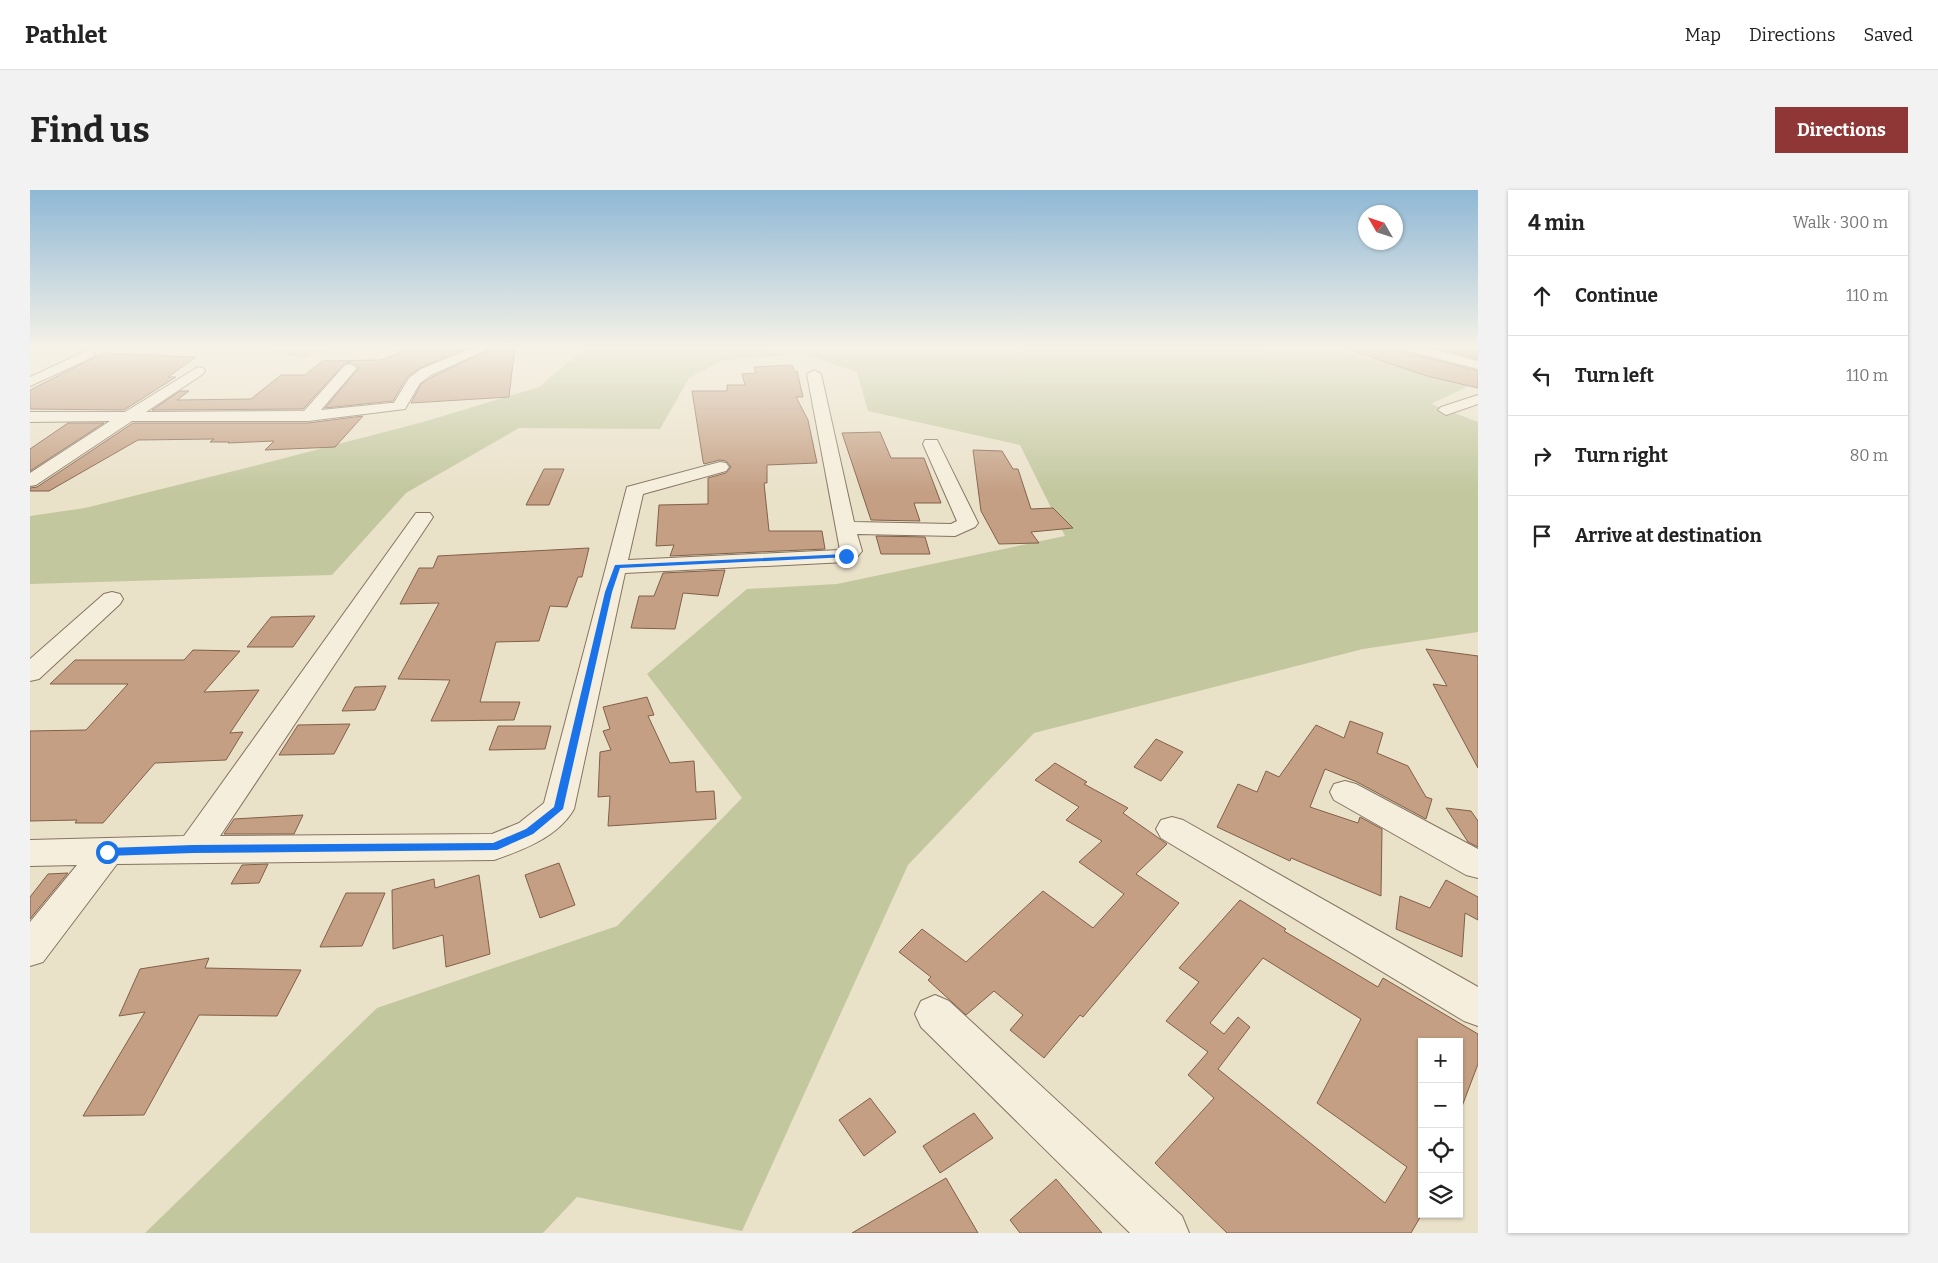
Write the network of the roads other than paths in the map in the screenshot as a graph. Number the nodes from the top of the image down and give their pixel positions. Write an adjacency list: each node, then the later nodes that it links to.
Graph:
1 (161, 395): 8 (street)
2 (327, 395): 7 (street)
3 (406, 395): 7 (street)
4 (818, 395): 14 (street)
5 (1478, 399): 6 (street)
6 (1446, 410)
7 (308, 416): 8 (street)
8 (127, 417): 9 (street); 12 (street)
9 (30, 418)
10 (932, 444): 14 (street)
11 (720, 468): 15 (street)
12 (30, 480)
13 (423, 518): 20 (street)
14 (844, 528): 15 (street)
15 (617, 566): 20 (street)
16 (112, 599): 17 (street)
17 (30, 672)
18 (1344, 792): 23 (street)
19 (1172, 829): 25 (street)
20 (193, 849): 21 (street)
21 (107, 852): 22 (street); 24 (street)
22 (30, 854)
23 (1478, 866)
24 (30, 950)
25 (1478, 1008)
26 (935, 1014): 27 (street)
27 (1165, 1233)

